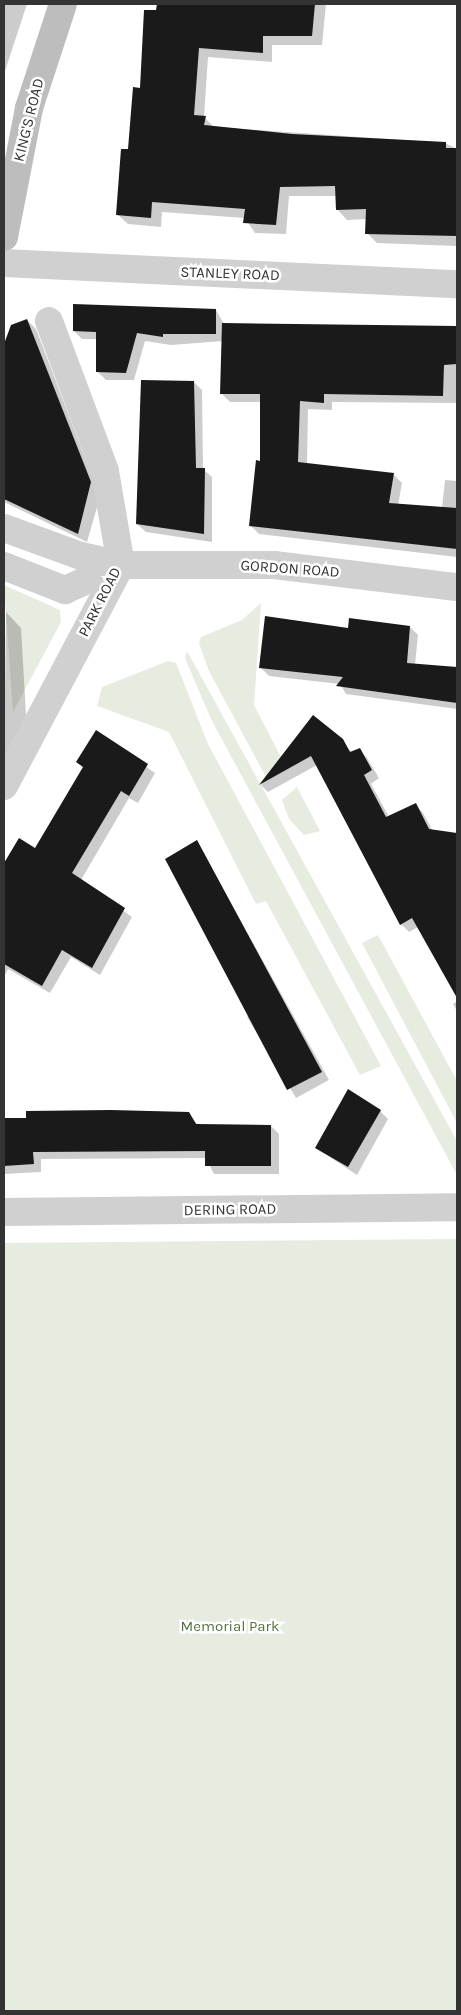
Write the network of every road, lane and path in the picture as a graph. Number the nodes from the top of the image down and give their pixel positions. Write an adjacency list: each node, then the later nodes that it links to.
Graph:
1 (63, 4): 2 (street, KING'S ROAD)
2 (4, 237)
3 (4, 263): 4 (street, STANLEY ROAD)
4 (457, 284)
5 (49, 321): 7 (street, PARK ROAD)
6 (4, 528): 7 (street, GORDON ROAD)
7 (121, 565): 8 (street, GORDON ROAD); 9 (street, GORDON ROAD); 10 (street, PARK ROAD)
8 (4, 566)
9 (457, 587)
10 (4, 786)
11 (457, 1207): 12 (street, DERING ROAD)
12 (4, 1212)

